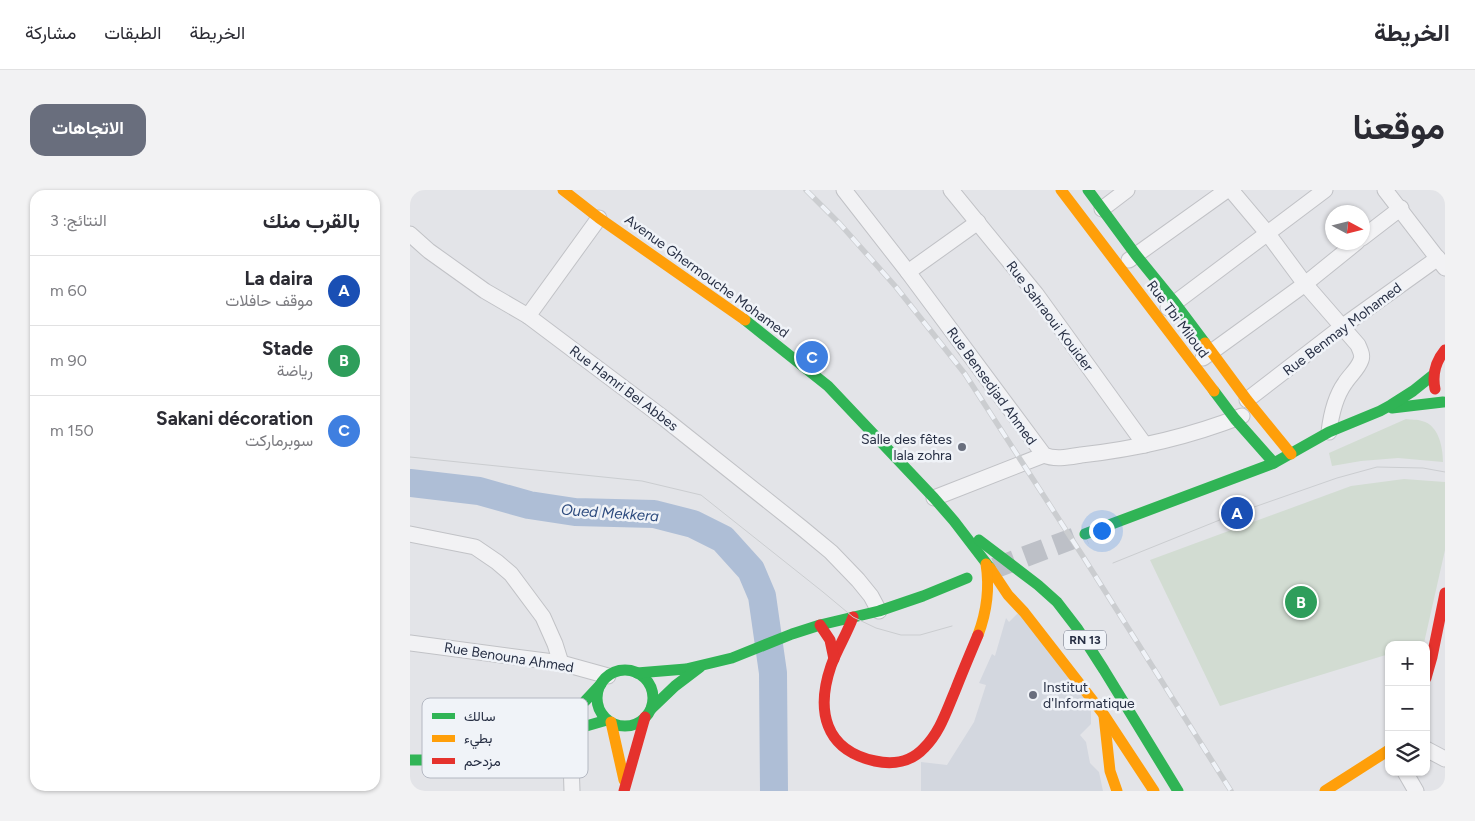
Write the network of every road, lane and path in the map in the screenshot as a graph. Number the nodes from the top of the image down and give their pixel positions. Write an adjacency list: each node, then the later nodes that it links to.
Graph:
1 (563, 190): 12 (main road, Avenue Ghermouche Mohamed)
2 (844, 190): 21 (street, Rue Bensedjad Ahmed)
3 (951, 190): 13 (street, Rue Sahraoui Kouider)
4 (1061, 190): 20 (main road, Rue Tbi Miloud)
5 (1088, 190): 10 (main road)
6 (1127, 190): 10 (street)
7 (1229, 190): 16 (street); 18 (street)
8 (1325, 190): 16 (street)
9 (1386, 190): 11 (street)
10 (1102, 208): 18 (main road)
11 (1401, 208): 14 (street); 19 (street)
12 (599, 218): 24 (street); 40 (main road, Avenue Ghermouche Mohamed)
13 (978, 222): 21 (street); 36 (street, Rue Sahraoui Kouider)
14 (1370, 232)
15 (410, 234): 24 (street, Rue Hamri Bel Abbes)
16 (1268, 234): 22 (street); 23 (street)
17 (1347, 250): 22 (street)
18 (1136, 255): 20 (street); 23 (main road)
19 (1442, 263): 26 (street, Rue Benmay Mohamed)
20 (1119, 267): 25 (main road, Rue Tbi Miloud)
21 (908, 272): 38 (street, Rue Bensedjad Ahmed)
22 (1305, 284): 26 (street); 28 (street)
23 (1176, 303): 25 (street); 28 (main road)
24 (528, 316): 49 (street, Rue Hamri Bel Abbes)
25 (1157, 316): 29 (main road, Rue Tbi Miloud)
26 (1343, 326): 32 (street, Rue Benmay Mohamed); 35 (street)
27 (1445, 350): 30 (main road)
28 (1211, 351): 29 (street); 32 (main road)
29 (1194, 365): 34 (main road, Rue Tbi Miloud)
30 (1433, 375): 31 (main road); 33 (main road)
31 (1444, 403): 33 (main road)
32 (1252, 406): 34 (street, Rue Bensedjad Ahmed); 37 (main road)
33 (1380, 411): 35 (main road)
34 (1235, 419): 36 (street, Rue Bensedjad Ahmed); 39 (main road, Rue Tbi Miloud)
35 (1329, 432): 37 (main road)
36 (1145, 445): 38 (street, Rue Bensedjad Ahmed)
37 (1291, 454): 39 (main road)
38 (1044, 455): 40 (street)
39 (1274, 463): 43 (main road)
40 (934, 498): 41 (main road, Avenue Ghermouche Mohamed)
41 (954, 521): 44 (main road, RN 13); 65 (main road, RN 13)
42 (410, 534): 56 (street)
43 (1085, 534)
44 (985, 560): 48 (main road, RN 13); 51 (main road)
45 (967, 578): 49 (main road)
46 (1445, 593): 50 (main road)
47 (1023, 594): 48 (main road)
48 (1008, 595): 51 (main road); 64 (main road, RN 13)
49 (879, 611): 52 (main road)
50 (1443, 616): 57 (main road)
51 (984, 617): 55 (main road)
52 (853, 618): 53 (main road); 55 (main road)
53 (820, 625): 55 (main road); 59 (main road)
54 (410, 643): 56 (street, Rue Benouna Ahmed)
55 (834, 659)
56 (561, 663): 61 (street, Rue Benouna Ahmed)
57 (1430, 663)
58 (1087, 665): 65 (main road)
59 (702, 666): 60 (main road); 63 (main road)
60 (637, 673): 61 (main road); 63 (main road)
61 (604, 680): 62 (main road); 66 (main road)
62 (588, 698)
63 (648, 713): 66 (main road); 73 (main road)
64 (1104, 715): 75 (main road); 76 (main road, RN 13)
65 (1132, 716): 77 (main road, RN 13)
66 (609, 721): 67 (main road); 73 (main road)
67 (588, 726)
68 (1430, 751): 70 (street)
69 (1385, 753): 78 (main road)
70 (1445, 759)
71 (1407, 776): 79 (street)
72 (572, 778): 74 (street)
73 (624, 788)
74 (572, 791)
75 (1117, 791)
76 (1154, 791)
77 (1178, 791)
78 (1325, 791)
79 (1416, 791)

